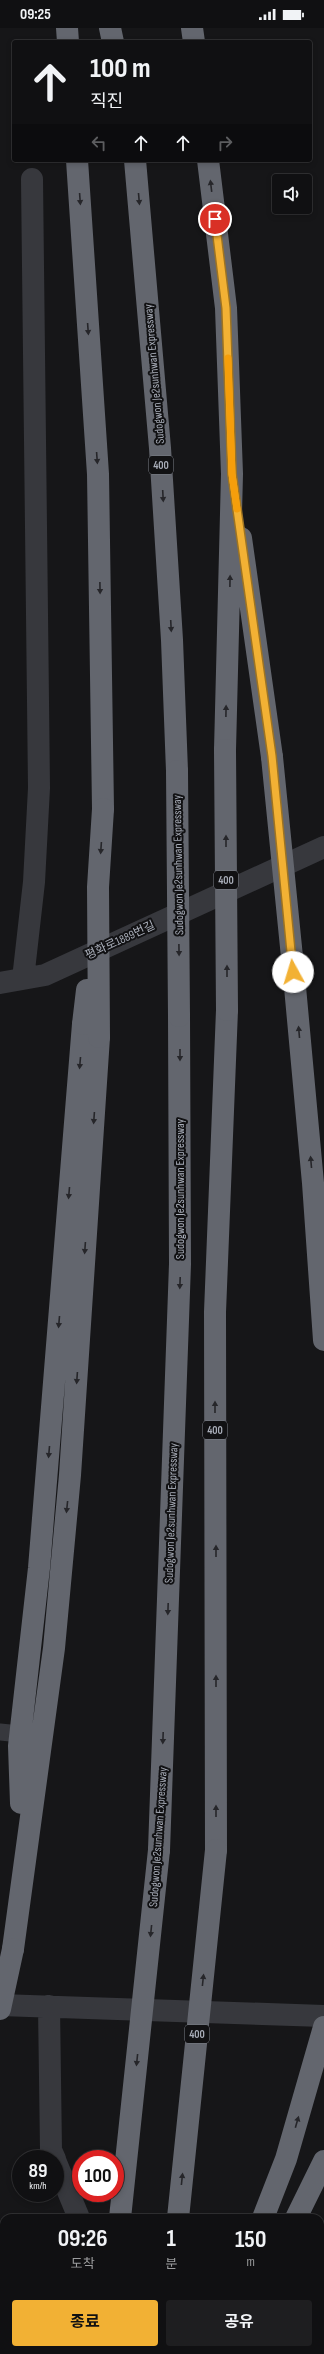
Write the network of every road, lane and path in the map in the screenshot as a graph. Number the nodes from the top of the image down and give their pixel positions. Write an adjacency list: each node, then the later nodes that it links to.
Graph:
1 (67, 28): 4 (highway)
2 (110, 28): 5 (highway)
3 (192, 28): 6 (highway)
4 (68, 40)
5 (113, 40)
6 (194, 40)
7 (77, 162): 15 (highway, one-way to 15, bridge)
8 (135, 162): 30 (highway, Sudogwon Je2sunhwan Expressway / 400, one-way to 30, bridge)
9 (208, 162): 11 (highway, 400, one-way to 9)
10 (32, 179): 13 (street)
11 (232, 474): 16 (highway, one-way to 11, bridge); 31 (highway, 400, one-way to 11, bridge)
12 (324, 847): 13 (street, 평화로1889번길)
13 (23, 979): 14 (street, 평화로1889번길)
14 (0, 983)
15 (91, 1031): 19 (highway, one-way to 19); 20 (highway, one-way to 20)
16 (313, 1183): 17 (highway); 18 (highway)
17 (324, 1220)
18 (324, 1340)
19 (10, 1733): 20 (highway)
20 (23, 1859): 23 (highway, bridge)
21 (0, 2005): 22 (street)
22 (49, 2006): 24 (street); 26 (street)
23 (0, 2009)
24 (324, 2016)
25 (324, 2027): 32 (highway, one-way to 25)
26 (51, 2150)
27 (324, 2161): 33 (highway)
28 (64, 2182): 29 (street)
29 (77, 2214)
30 (120, 2214)
31 (178, 2214)
32 (265, 2214)
33 (298, 2214)

